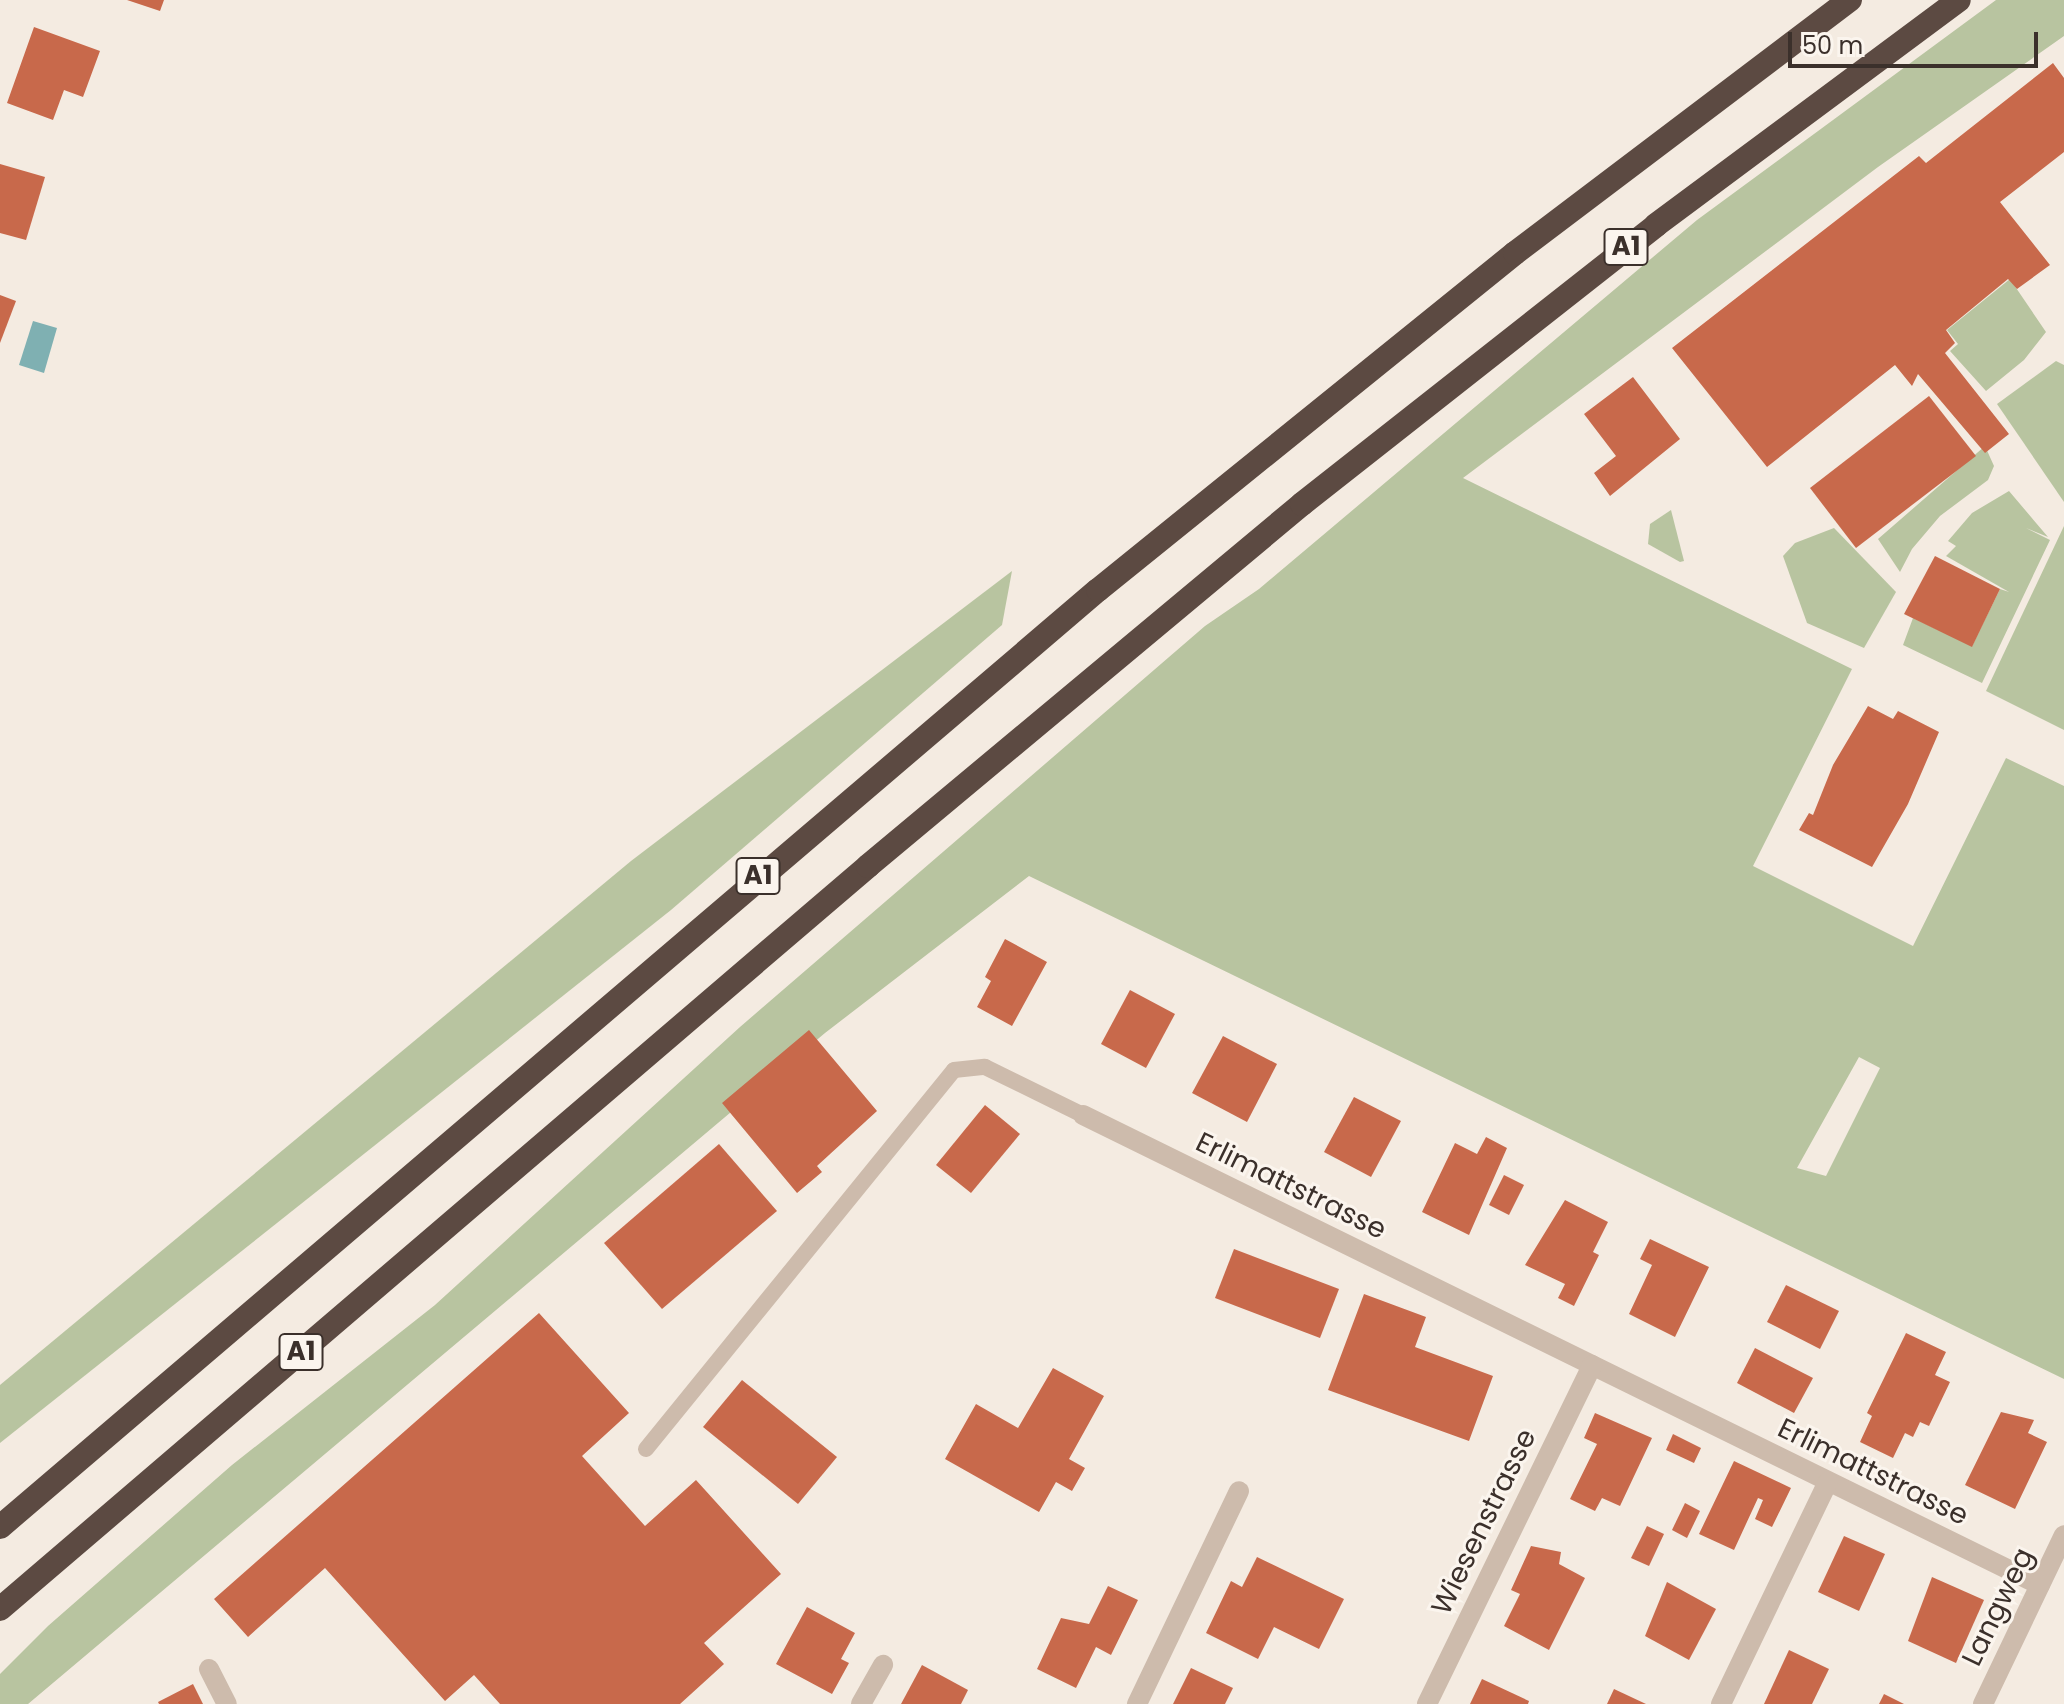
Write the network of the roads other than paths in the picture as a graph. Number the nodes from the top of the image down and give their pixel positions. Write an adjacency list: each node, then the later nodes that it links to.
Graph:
1 (1850, 0): 8 (highway, A1)
2 (1959, 0): 11 (highway, A1)
3 (1083, 1115): 4 (street, Erlimattstrasse); 5 (lane, Erlimattstrasse)
4 (1592, 1365): 6 (street, Erlimattstrasse); 17 (street, Wiesenstrasse)
5 (646, 1449)
6 (1828, 1482): 10 (street, Erlimattstrasse); 18 (street)
7 (1239, 1491): 16 (street)
8 (0, 1527)
9 (2064, 1535): 10 (street, Langweg)
10 (2040, 1585): 19 (street, Langweg)
11 (0, 1609)
12 (883, 1665): 15 (street)
13 (209, 1669): 14 (street)
14 (227, 1704)
15 (861, 1704)
16 (1137, 1704)
17 (1427, 1704)
18 (1721, 1704)
19 (1983, 1704)

